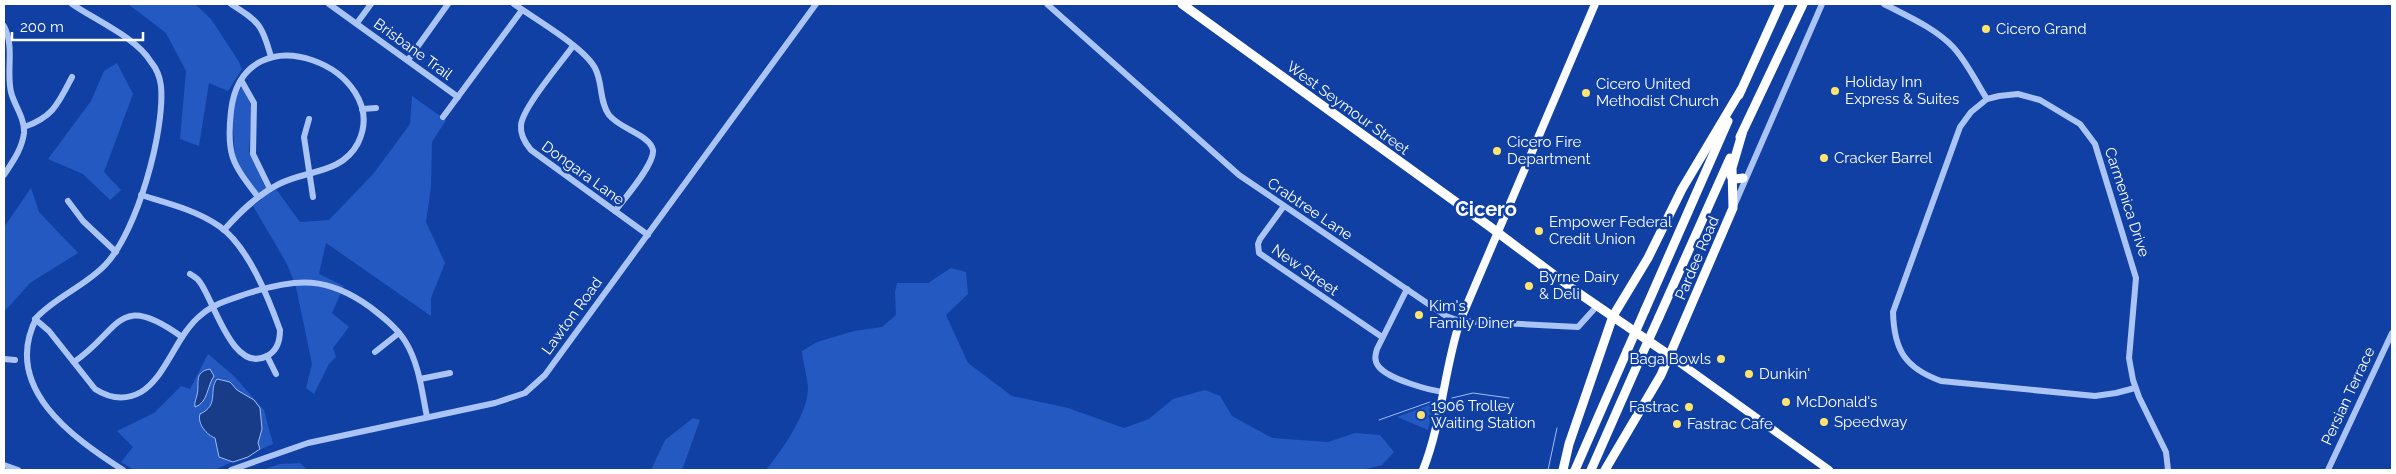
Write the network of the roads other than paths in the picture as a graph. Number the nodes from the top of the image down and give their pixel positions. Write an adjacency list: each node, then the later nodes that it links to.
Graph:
1 (72, 4): 37 (street)
2 (231, 4): 19 (street)
3 (329, 4): 16 (street, Brisbane Trail)
4 (371, 4): 16 (street)
5 (448, 4): 20 (street)
6 (514, 4): 15 (street)
7 (816, 4): 46 (street, Lawton Road)
8 (1047, 4): 42 (street, Crabtree Lane)
9 (1182, 4): 45 (highway, West Seymour Street)
10 (1594, 4): 45 (main road)
11 (1780, 4): 23 (highway)
12 (1802, 4): 31 (highway)
13 (1822, 4): 34 (street, Pardee Road)
14 (1884, 4): 25 (street)
15 (522, 10): 18 (street); 24 (street)
16 (357, 23): 20 (street, Brisbane Trail)
17 (4, 26): 30 (street)
18 (573, 46): 43 (street); 43 (street, Dongara Lane)
19 (271, 57): 22 (street); 27 (street)
20 (408, 60): 24 (street, Brisbane Trail)
21 (72, 77): 30 (street)
22 (241, 80): 36 (street); 38 (street)
23 (1740, 90): 53 (highway); 80 (highway, bridge)
24 (458, 97): 28 (street)
25 (1987, 100): 70 (street, Carmenica Drive); 70 (street)
26 (376, 108): 27 (street)
27 (362, 109): 33 (street)
28 (443, 117)
29 (309, 119): 33 (street)
30 (24, 127): 32 (street)
31 (1742, 134): 35 (highway); 81 (highway, bridge)
32 (4, 174)
33 (310, 174): 36 (street); 39 (street)
34 (1745, 174): 35 (highway); 41 (street, Pardee Road)
35 (1731, 176): 41 (highway)
36 (270, 189): 38 (street)
37 (142, 195): 44 (street); 47 (street)
38 (258, 197): 44 (street)
39 (313, 197)
40 (68, 201): 47 (street)
41 (1733, 203): 63 (highway, Pardee Road)
42 (1284, 206): 50 (street, Crabtree Lane); 59 (street, New Street)
43 (615, 211): 46 (street, Dongara Lane)
44 (224, 230): 49 (street)
45 (1498, 233): 51 (highway, West Seymour Street); 55 (main road)
46 (648, 235): 72 (street, Lawton Road)
47 (116, 252): 54 (street)
48 (190, 274): 52 (street)
49 (262, 289): 52 (street); 56 (street); 64 (street)
50 (1407, 289): 55 (street, Crabtree Lane); 59 (street)
51 (1597, 306): 53 (highway, West Seymour Street); 55 (street, Crabtree Lane)
52 (211, 307): 58 (street); 64 (street)
53 (1613, 316): 63 (highway, West Seymour Street); 79 (highway)
54 (35, 319): 60 (street); 66 (street)
55 (1460, 321): 71 (main road)
56 (399, 333): 62 (street); 69 (street)
57 (2392, 335): 85 (street, Persian Terrace)
58 (182, 337): 66 (street); 66 (street)
59 (1382, 337): 71 (street)
60 (21, 338)
61 (17, 352): 65 (street)
62 (375, 352)
63 (1668, 353): 82 (highway, Pardee Road); 83 (main road)
64 (267, 356): 68 (street)
65 (4, 359)
66 (74, 362)
67 (450, 373): 69 (street)
68 (276, 374)
69 (420, 379): 72 (street)
70 (2136, 388): 84 (street, Carmenica Drive)
71 (1443, 392): 78 (main road)
72 (427, 417): 77 (street, Lawton Road)
73 (49, 420): 76 (street)
74 (4, 465): 75 (street)
75 (18, 470)
76 (123, 470)
77 (231, 470)
78 (1423, 470)
79 (1563, 470)
80 (1575, 470)
81 (1591, 470)
82 (1605, 470)
83 (1828, 470)
84 (2168, 470)
85 (2328, 470)

